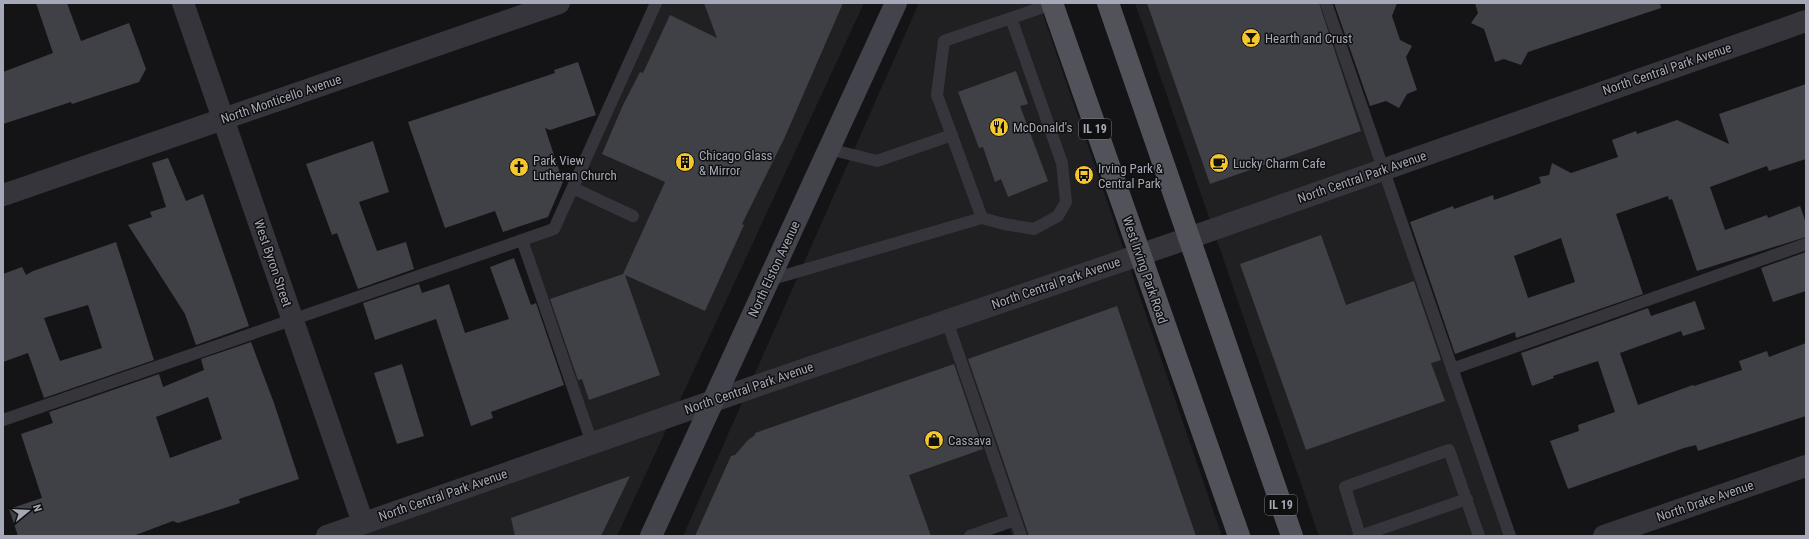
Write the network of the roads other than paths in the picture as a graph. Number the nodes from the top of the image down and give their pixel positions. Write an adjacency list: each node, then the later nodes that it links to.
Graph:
1 (183, 3): 10 (street, West Byron Street)
2 (559, 3): 10 (street, North Monticello Avenue)
3 (656, 3): 14 (lane)
4 (896, 3): 12 (main road, North Elston Avenue)
5 (1052, 3): 8 (lane); 21 (main road, West Irving Park Road / IL 19)
6 (1108, 3): 18 (main road, IL 19)
7 (1326, 3): 13 (lane)
8 (1011, 18): 11 (lane); 17 (lane)
9 (1806, 20): 13 (street, North Central Park Avenue)
10 (223, 119): 15 (street, North Monticello Avenue); 23 (street, West Byron Street)
11 (952, 135): 12 (lane); 17 (lane)
12 (829, 148): 22 (main road, North Elston Avenue)
13 (1383, 170): 18 (street, North Central Park Avenue); 25 (lane)
14 (573, 188): 16 (lane); 19 (lane)
15 (3, 195)
16 (633, 216)
17 (982, 218): 22 (lane)
18 (1189, 238): 21 (street, North Central Park Avenue); 38 (main road, IL 19)
19 (522, 240): 23 (lane); 28 (lane)
20 (1806, 244): 25 (lane)
21 (1139, 255): 24 (street, North Central Park Avenue); 37 (main road, West Irving Park Road / IL 19)
22 (769, 280): 26 (main road, North Elston Avenue)
23 (292, 320): 27 (lane); 32 (street, West Byron Street)
24 (947, 321): 26 (street, North Central Park Avenue); 31 (lane)
25 (1452, 369): 40 (lane)
26 (713, 401): 28 (street, North Central Park Avenue); 34 (main road, North Elston Avenue)
27 (3, 420)
28 (592, 443): 32 (street, North Central Park Avenue)
29 (1806, 466): 41 (street, North Drake Avenue)
30 (1467, 499): 30 (lane); 39 (lane)
31 (1015, 520): 35 (lane); 36 (lane)
32 (359, 528): 33 (street, North Central Park Avenue)
33 (327, 536)
34 (651, 536)
35 (970, 536)
36 (1021, 536)
37 (1239, 536)
38 (1292, 536)
39 (1479, 536)
40 (1510, 536)
41 (1604, 536)

